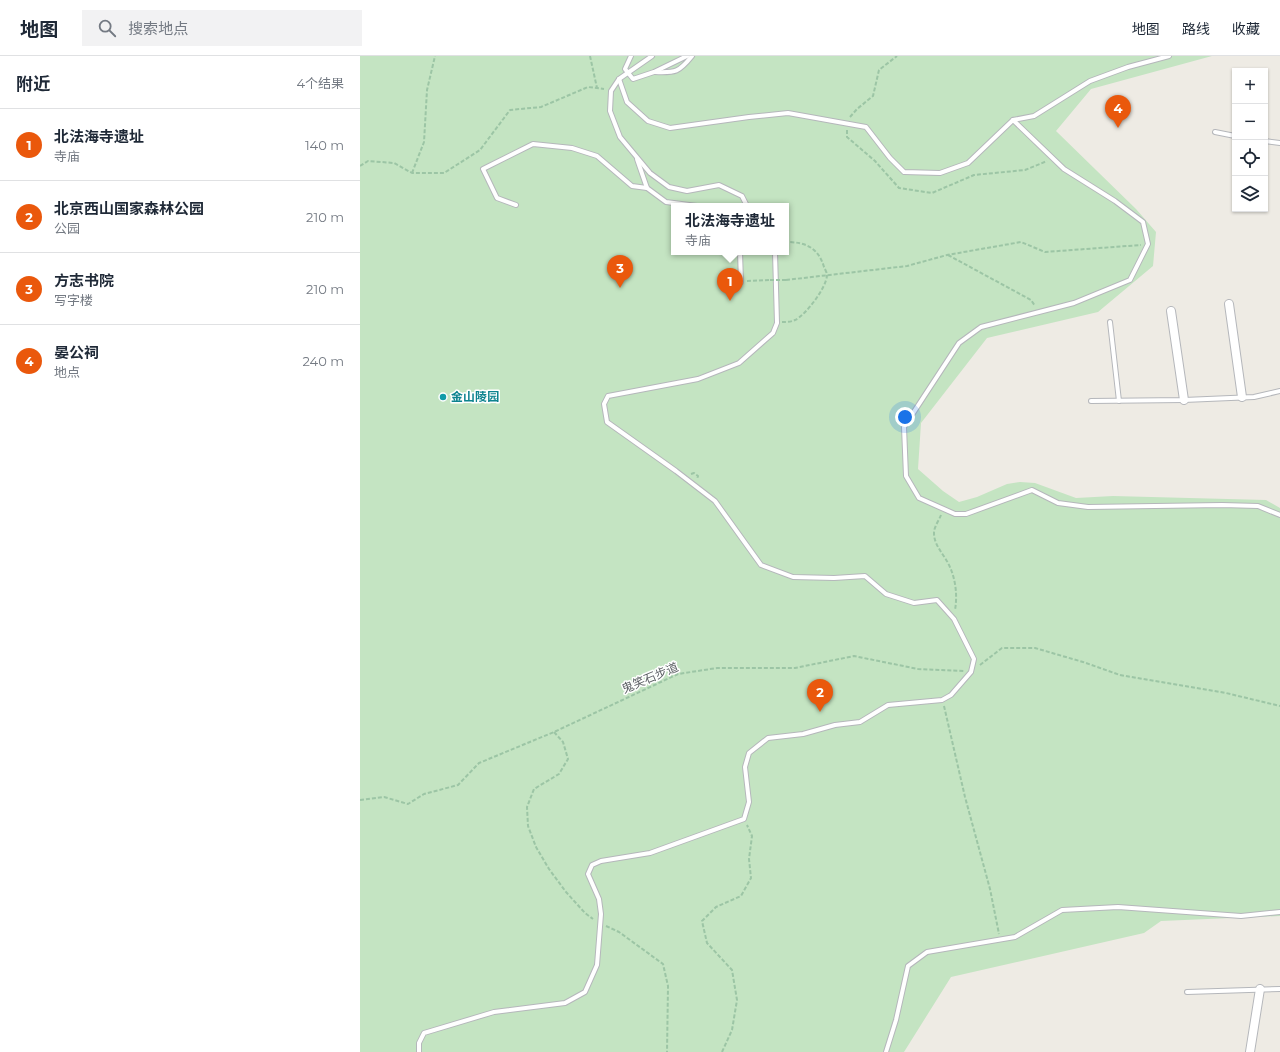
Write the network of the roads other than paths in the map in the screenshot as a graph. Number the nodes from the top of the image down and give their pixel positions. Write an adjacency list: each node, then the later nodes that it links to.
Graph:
1 (630, 56): 7 (lane)
2 (652, 56): 7 (lane)
3 (686, 56): 6 (lane)
4 (692, 56): 6 (lane)
5 (1169, 56): 9 (lane)
6 (654, 72): 7 (lane)
7 (627, 74): 8 (lane)
8 (619, 80): 9 (lane); 14 (lane)
9 (1013, 120): 30 (lane)
10 (1214, 132): 11 (lane)
11 (1232, 135)
12 (1268, 141): 13 (lane)
13 (1280, 143)
14 (636, 156): 15 (lane); 17 (lane)
15 (647, 188): 16 (lane); 18 (lane)
16 (674, 203)
17 (746, 203)
18 (516, 205)
19 (740, 255): 21 (lane)
20 (774, 255): 35 (lane)
21 (742, 282)
22 (1229, 304): 26 (street)
23 (1171, 311): 28 (street)
24 (1110, 322): 27 (lane)
25 (1280, 391): 26 (lane)
26 (1242, 397): 28 (lane)
27 (1119, 400): 28 (lane); 29 (lane)
28 (1184, 400)
29 (1091, 401)
30 (1280, 515)
31 (1280, 912): 36 (lane)
32 (1280, 988): 33 (lane)
33 (1260, 989): 34 (lane); 37 (street)
34 (1187, 992)
35 (419, 1052)
36 (886, 1052)
37 (1250, 1052)

